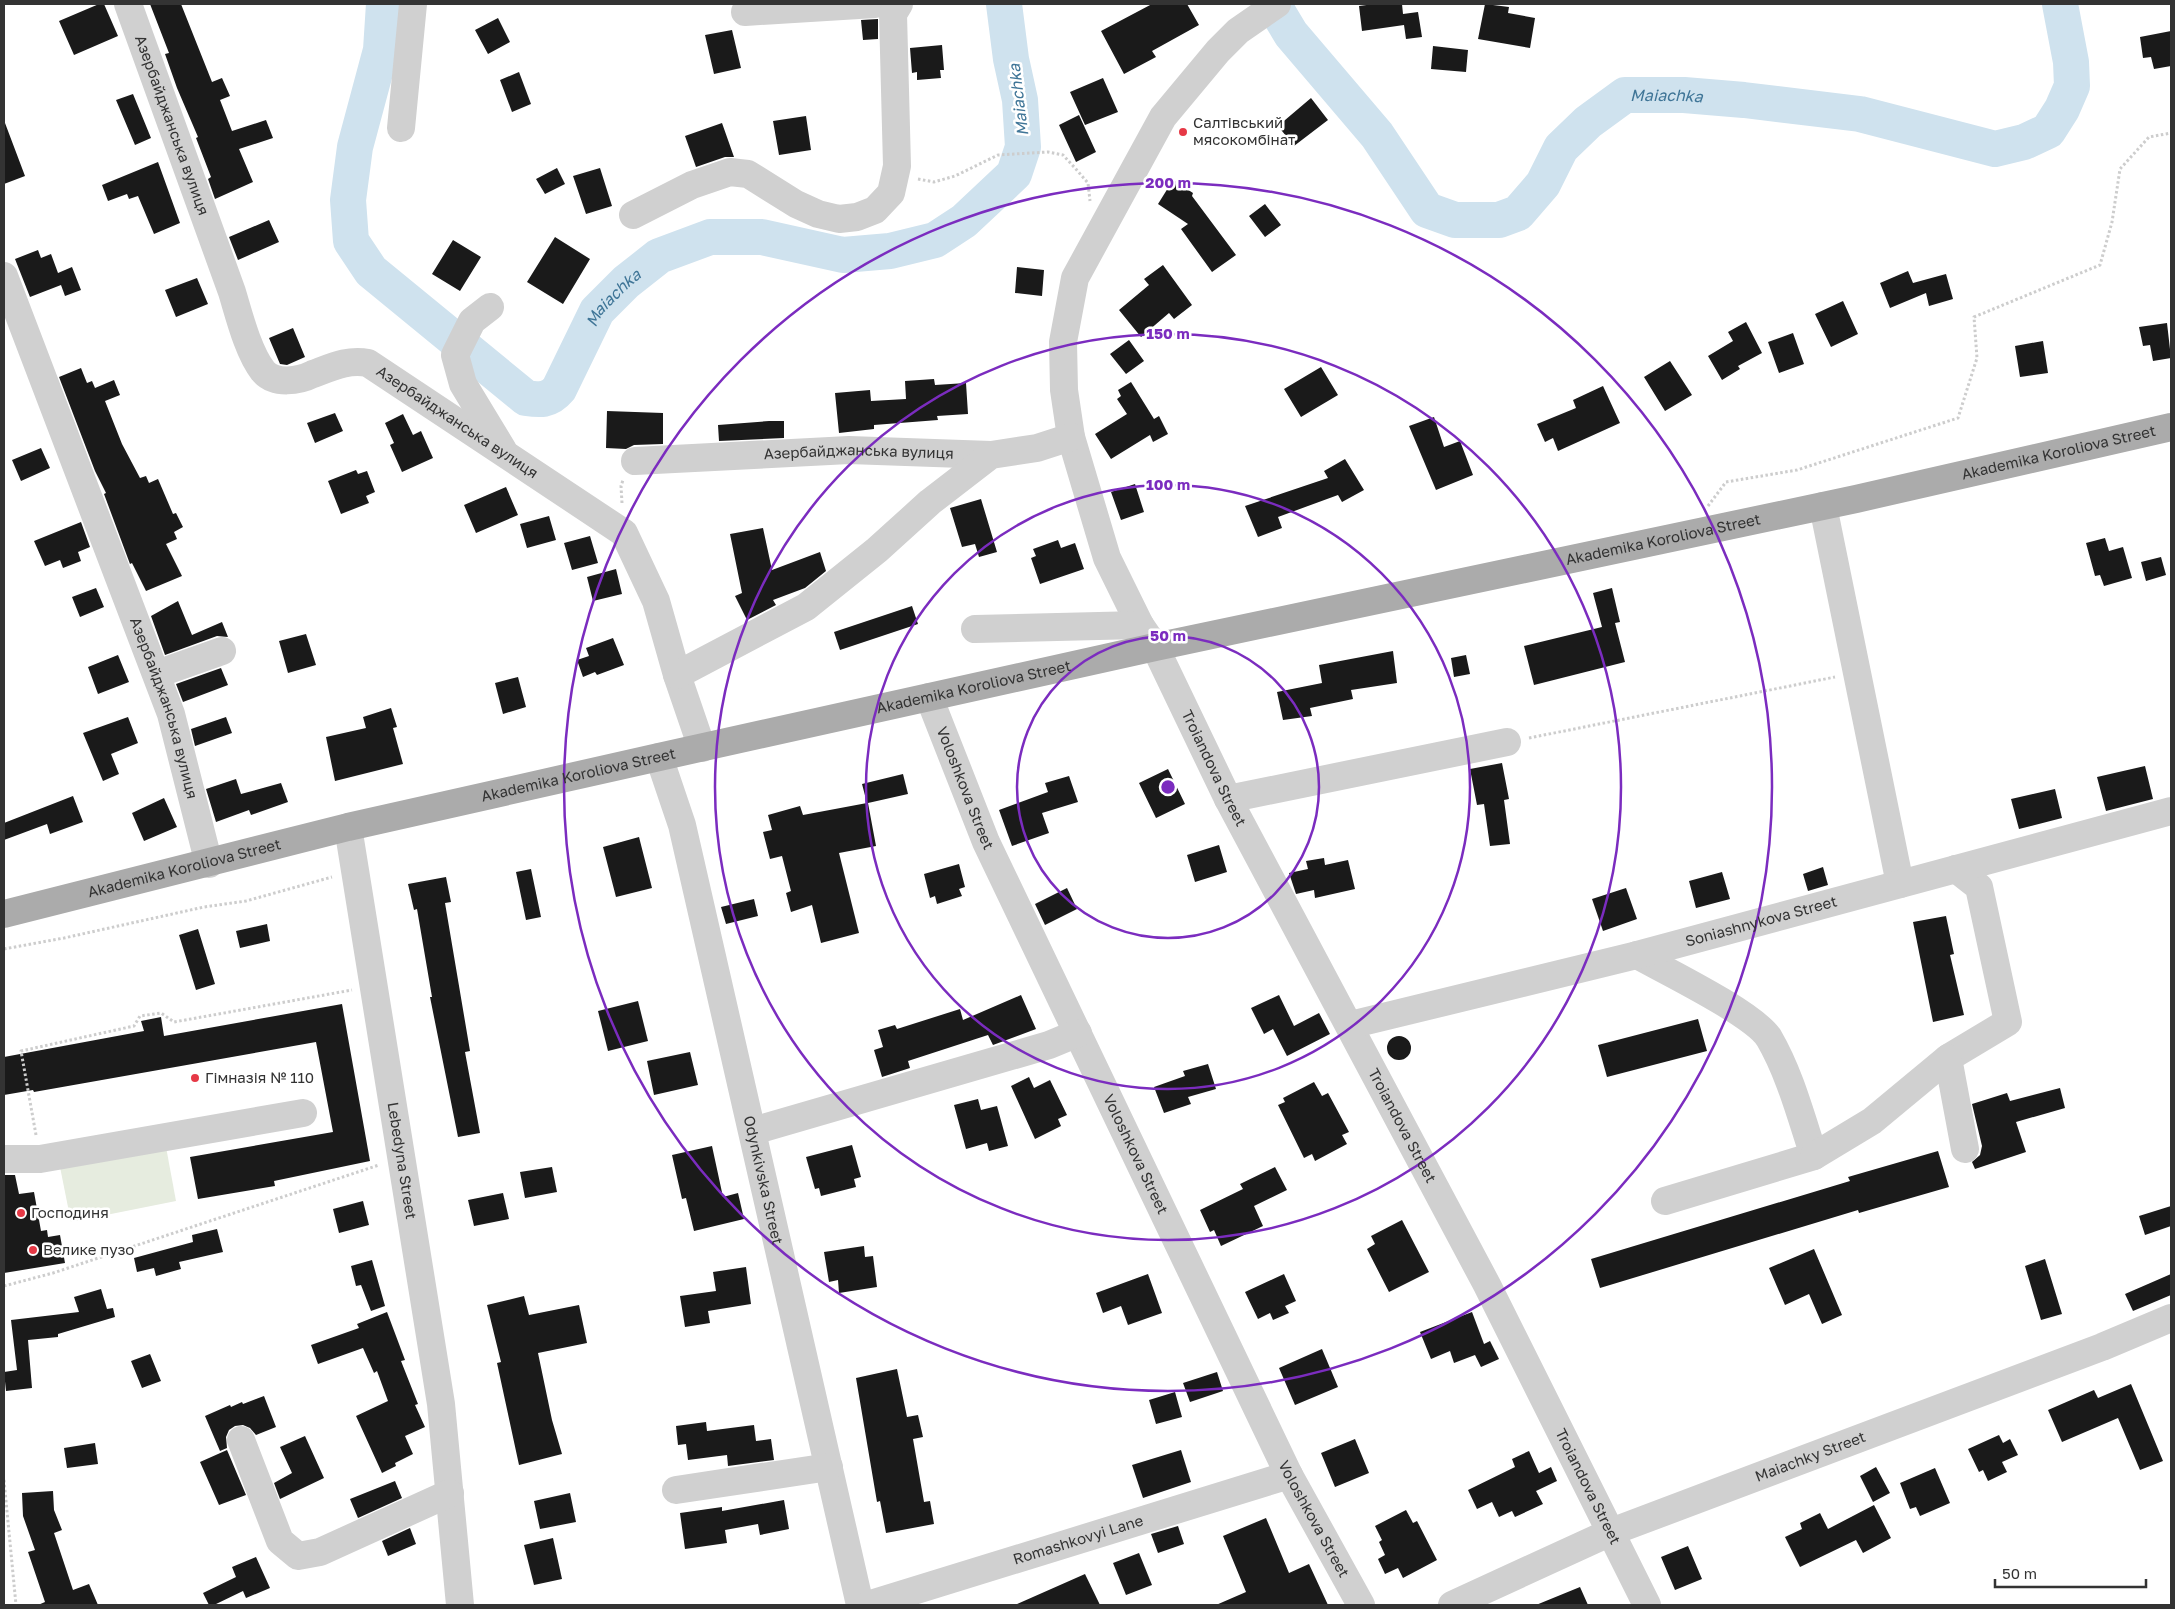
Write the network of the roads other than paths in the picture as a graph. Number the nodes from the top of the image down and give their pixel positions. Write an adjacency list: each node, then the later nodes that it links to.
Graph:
1 (128, 4): 14 (street, Азербайджанська вулиця)
2 (413, 4): 7 (street)
3 (875, 4): 6 (street)
4 (899, 4): 8 (street)
5 (1269, 9): 12 (street)
6 (745, 12)
7 (401, 128)
8 (633, 215)
9 (4, 276): 21 (street, Азербайджанська вулиця)
10 (481, 314): 14 (street)
11 (2171, 427): 16 (main road, Akademika Koroliova Street)
12 (1071, 436): 13 (street, Азербайджанська вулиця); 17 (street)
13 (991, 455): 15 (street, Азербайджанська вулиця); 22 (street)
14 (506, 456): 22 (street, Азербайджанська вулиця)
15 (635, 461)
16 (1823, 506): 19 (main road, Akademika Koroliova Street); 32 (street)
17 (1140, 624): 18 (street); 19 (street)
18 (974, 629)
19 (1155, 647): 23 (main road, Akademika Koroliova Street); 27 (street, Troiandova Street)
20 (222, 651): 21 (street)
21 (157, 674): 30 (street, Азербайджанська вулиця)
22 (677, 675): 25 (street)
23 (929, 697): 25 (main road, Akademika Koroliova Street); 36 (street, Voloshkova Street)
24 (1506, 742): 27 (street)
25 (702, 748): 26 (main road, Akademika Koroliova Street)
26 (660, 757): 29 (main road, Akademika Koroliova Street); 39 (street, Odynkivska Street)
27 (1228, 799): 35 (street, Troiandova Street)
28 (2171, 811): 31 (street, Soniashnykova Street)
29 (348, 827): 30 (main road, Akademika Koroliova Street); 49 (street, Lebedyna Street)
30 (209, 864): 33 (main road, Akademika Koroliova Street)
31 (1956, 869): 32 (street, Soniashnykova Street); 37 (street)
32 (1900, 884): 34 (street, Soniashnykova Street)
33 (4, 914)
34 (1637, 955): 35 (street, Soniashnykova Street); 41 (street)
35 (1350, 1025): 50 (street, Troiandova Street)
36 (1078, 1033): 39 (street); 47 (street, Voloshkova Street)
37 (1948, 1058): 40 (street); 41 (street)
38 (303, 1113): 42 (street)
39 (753, 1130): 46 (street, Odynkivska Street)
40 (1965, 1149)
41 (1814, 1156): 43 (street)
42 (4, 1159)
43 (1665, 1201)
44 (2171, 1318): 50 (street, Maiachky Street)
45 (241, 1440): 49 (street)
46 (829, 1467): 48 (street); 52 (street, Odynkivska Street)
47 (1289, 1475): 53 (street, Romashkovyi Lane); 54 (street, Voloshkova Street)
48 (676, 1490)
49 (450, 1493): 51 (street, Lebedyna Street)
50 (1610, 1532): 55 (street, Maiachky Street); 56 (street, Troiandova Street)
51 (460, 1605)
52 (860, 1605)
53 (868, 1605)
54 (1361, 1605)
55 (1452, 1605)
56 (1647, 1605)

